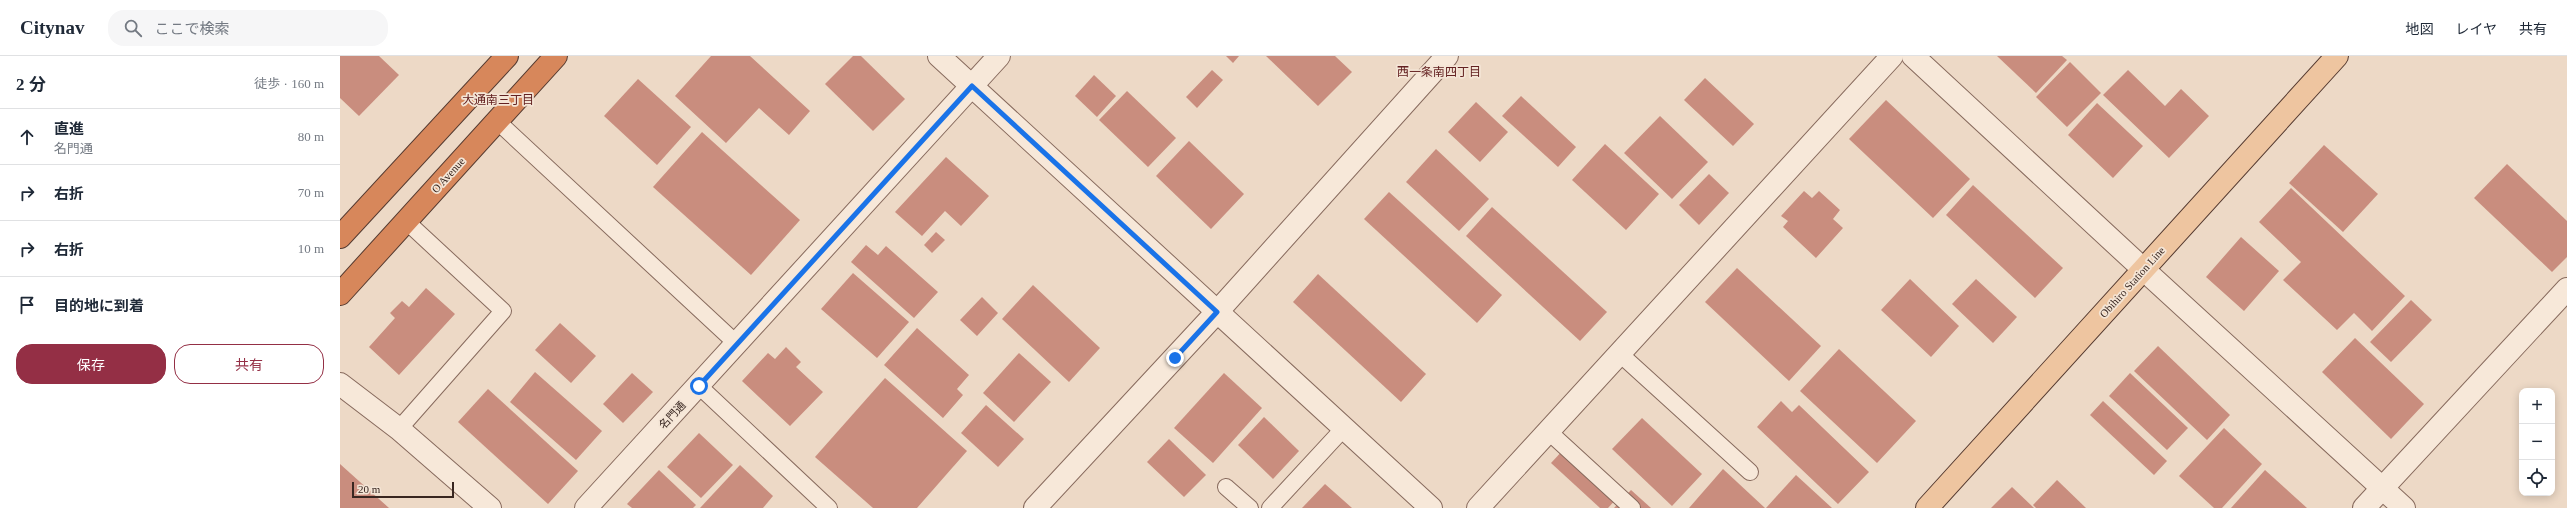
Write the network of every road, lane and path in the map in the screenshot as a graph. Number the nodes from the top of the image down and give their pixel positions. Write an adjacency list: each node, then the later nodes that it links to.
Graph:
1 (507, 56): 12 (highway)
2 (556, 56): 10 (highway, O Avenue)
3 (938, 56): 9 (street)
4 (999, 56): 9 (street, 名門通)
5 (1447, 56): 16 (street)
6 (1892, 56): 18 (street)
7 (1914, 56): 13 (street)
8 (2337, 56): 13 (main road, Obihiro Station Line)
9 (972, 86): 16 (street); 17 (street, 名門通)
10 (497, 121): 11 (highway, O Avenue); 17 (lane)
11 (406, 221): 15 (highway, O Avenue); 22 (lane)
12 (340, 237)
13 (2143, 270): 26 (street); 36 (main road, Obihiro Station Line)
14 (2567, 289): 26 (street)
15 (340, 294)
16 (1217, 312): 21 (street); 30 (street)
17 (737, 344): 20 (street, 名門通)
18 (1619, 353): 23 (street); 24 (lane)
19 (340, 384): 22 (street)
20 (699, 386): 28 (street, 名門通); 29 (lane)
21 (1344, 428): 32 (lane); 33 (street)
22 (399, 429): 27 (street)
23 (1548, 431): 34 (street); 35 (lane)
24 (1750, 472)
25 (1226, 487): 31 (lane)
26 (2382, 488): 37 (street); 38 (street)
27 (490, 508)
28 (586, 508)
29 (828, 508)
30 (1035, 508)
31 (1250, 508)
32 (1270, 508)
33 (1431, 508)
34 (1478, 508)
35 (1632, 508)
36 (1927, 508)
37 (2364, 508)
38 (2404, 508)

